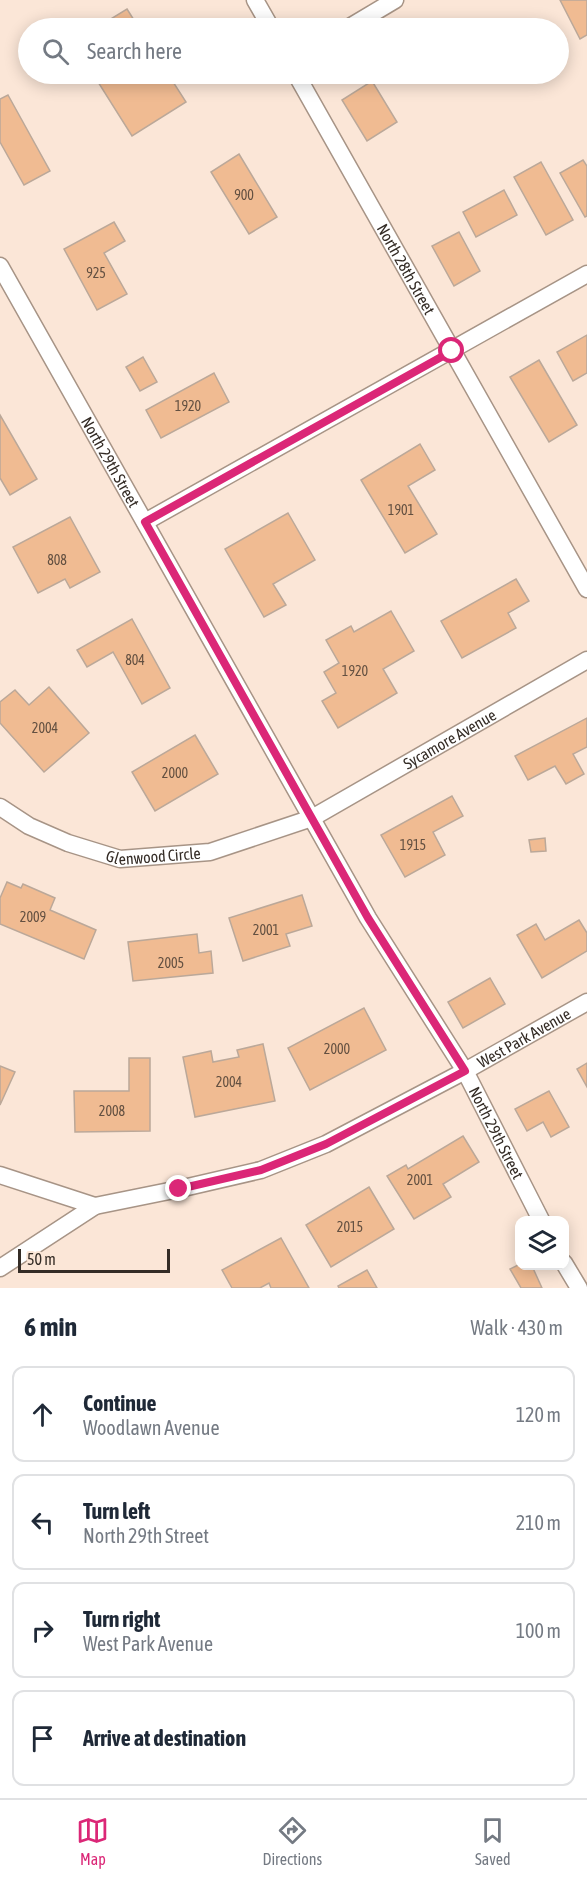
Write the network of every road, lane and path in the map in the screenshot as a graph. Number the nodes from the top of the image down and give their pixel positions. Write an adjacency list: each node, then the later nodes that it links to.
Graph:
1 (255, 0): 3 (street)
2 (395, 0): 4 (street)
3 (265, 18)
4 (365, 18)
5 (302, 84): 8 (street, North 28th Street)
6 (0, 266): 9 (street, North 29th Street)
7 (587, 274): 8 (street)
8 (452, 351): 9 (street); 10 (street, North 28th Street)
9 (145, 522): 13 (street, North 29th Street)
10 (587, 589)
11 (587, 660): 13 (street, Sycamore Avenue)
12 (0, 807): 13 (street, Glenwood Circle)
13 (312, 818): 15 (street, North 29th Street)
14 (587, 1002): 15 (street, West Park Avenue)
15 (465, 1071): 17 (street, West Park Avenue); 18 (street, North 29th Street)
16 (0, 1175): 17 (street)
17 (95, 1206): 19 (street, West Park Avenue)
18 (538, 1216)
19 (0, 1268)
20 (568, 1270): 21 (street)
21 (579, 1288)

